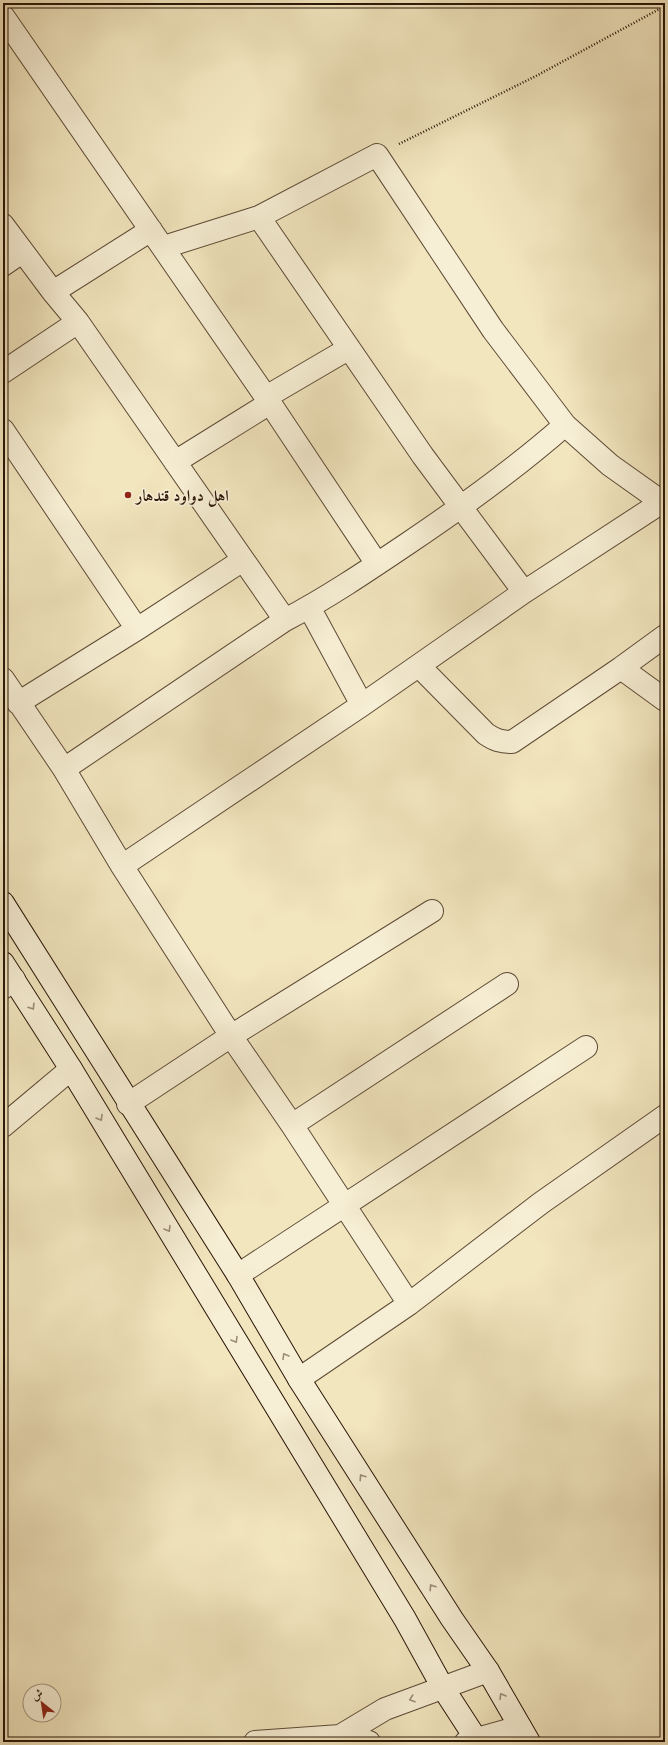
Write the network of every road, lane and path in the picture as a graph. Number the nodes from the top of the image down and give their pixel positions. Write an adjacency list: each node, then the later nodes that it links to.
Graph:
1 (665, 6): 3 (path)
2 (3, 16): 6 (street)
3 (377, 155): 4 (street); 15 (street)
4 (259, 217): 7 (street); 12 (street)
5 (3, 225): 8 (street)
6 (151, 230): 7 (street); 10 (street)
7 (164, 248): 14 (street)
8 (22, 252): 9 (street); 10 (street)
9 (3, 265)
10 (53, 292): 11 (street)
11 (78, 322): 13 (street); 17 (street)
12 (348, 349): 14 (street); 19 (street)
13 (3, 372)
14 (268, 400): 17 (street); 21 (street)
15 (565, 425): 18 (street); 19 (street)
16 (3, 430): 25 (street)
17 (174, 462): 20 (street)
18 (663, 504): 22 (street)
19 (461, 508): 21 (street); 22 (street)
20 (243, 560): 24 (street); 25 (street)
21 (377, 564): 23 (street)
22 (524, 592): 27 (street)
23 (309, 607): 24 (street); 32 (street)
24 (285, 620): 33 (street)
25 (137, 629): 31 (street)
26 (665, 636): 28 (street)
27 (419, 666): 28 (street); 32 (street)
28 (621, 668): 30 (street)
29 (3, 679): 31 (street)
30 (665, 700)
31 (18, 703): 33 (street)
32 (362, 705): 34 (street)
33 (64, 769): 34 (street)
34 (122, 866): 39 (street)
35 (3, 903): 42 (street)
36 (432, 911): 39 (street)
37 (7, 977): 41 (street, one-way to 41)
38 (507, 984): 44 (street)
39 (231, 1036): 42 (street); 44 (street)
40 (586, 1047): 46 (street)
41 (71, 1069): 45 (street); 51 (street, one-way to 51)
42 (128, 1104): 47 (street)
43 (665, 1116): 48 (street)
44 (292, 1125): 46 (street)
45 (3, 1126)
46 (345, 1206): 47 (street); 48 (street)
47 (238, 1275): 49 (street, one-way to 47)
48 (409, 1304): 49 (street)
49 (299, 1379): 50 (street, one-way to 49)
50 (488, 1671): 51 (street); 52 (street, one-way to 50)
51 (444, 1688): 53 (street, one-way to 53); 54 (street)
52 (524, 1734): 54 (street)
53 (340, 1736): 55 (street); 56 (street)
54 (473, 1741)
55 (256, 1742)
56 (369, 1742)

